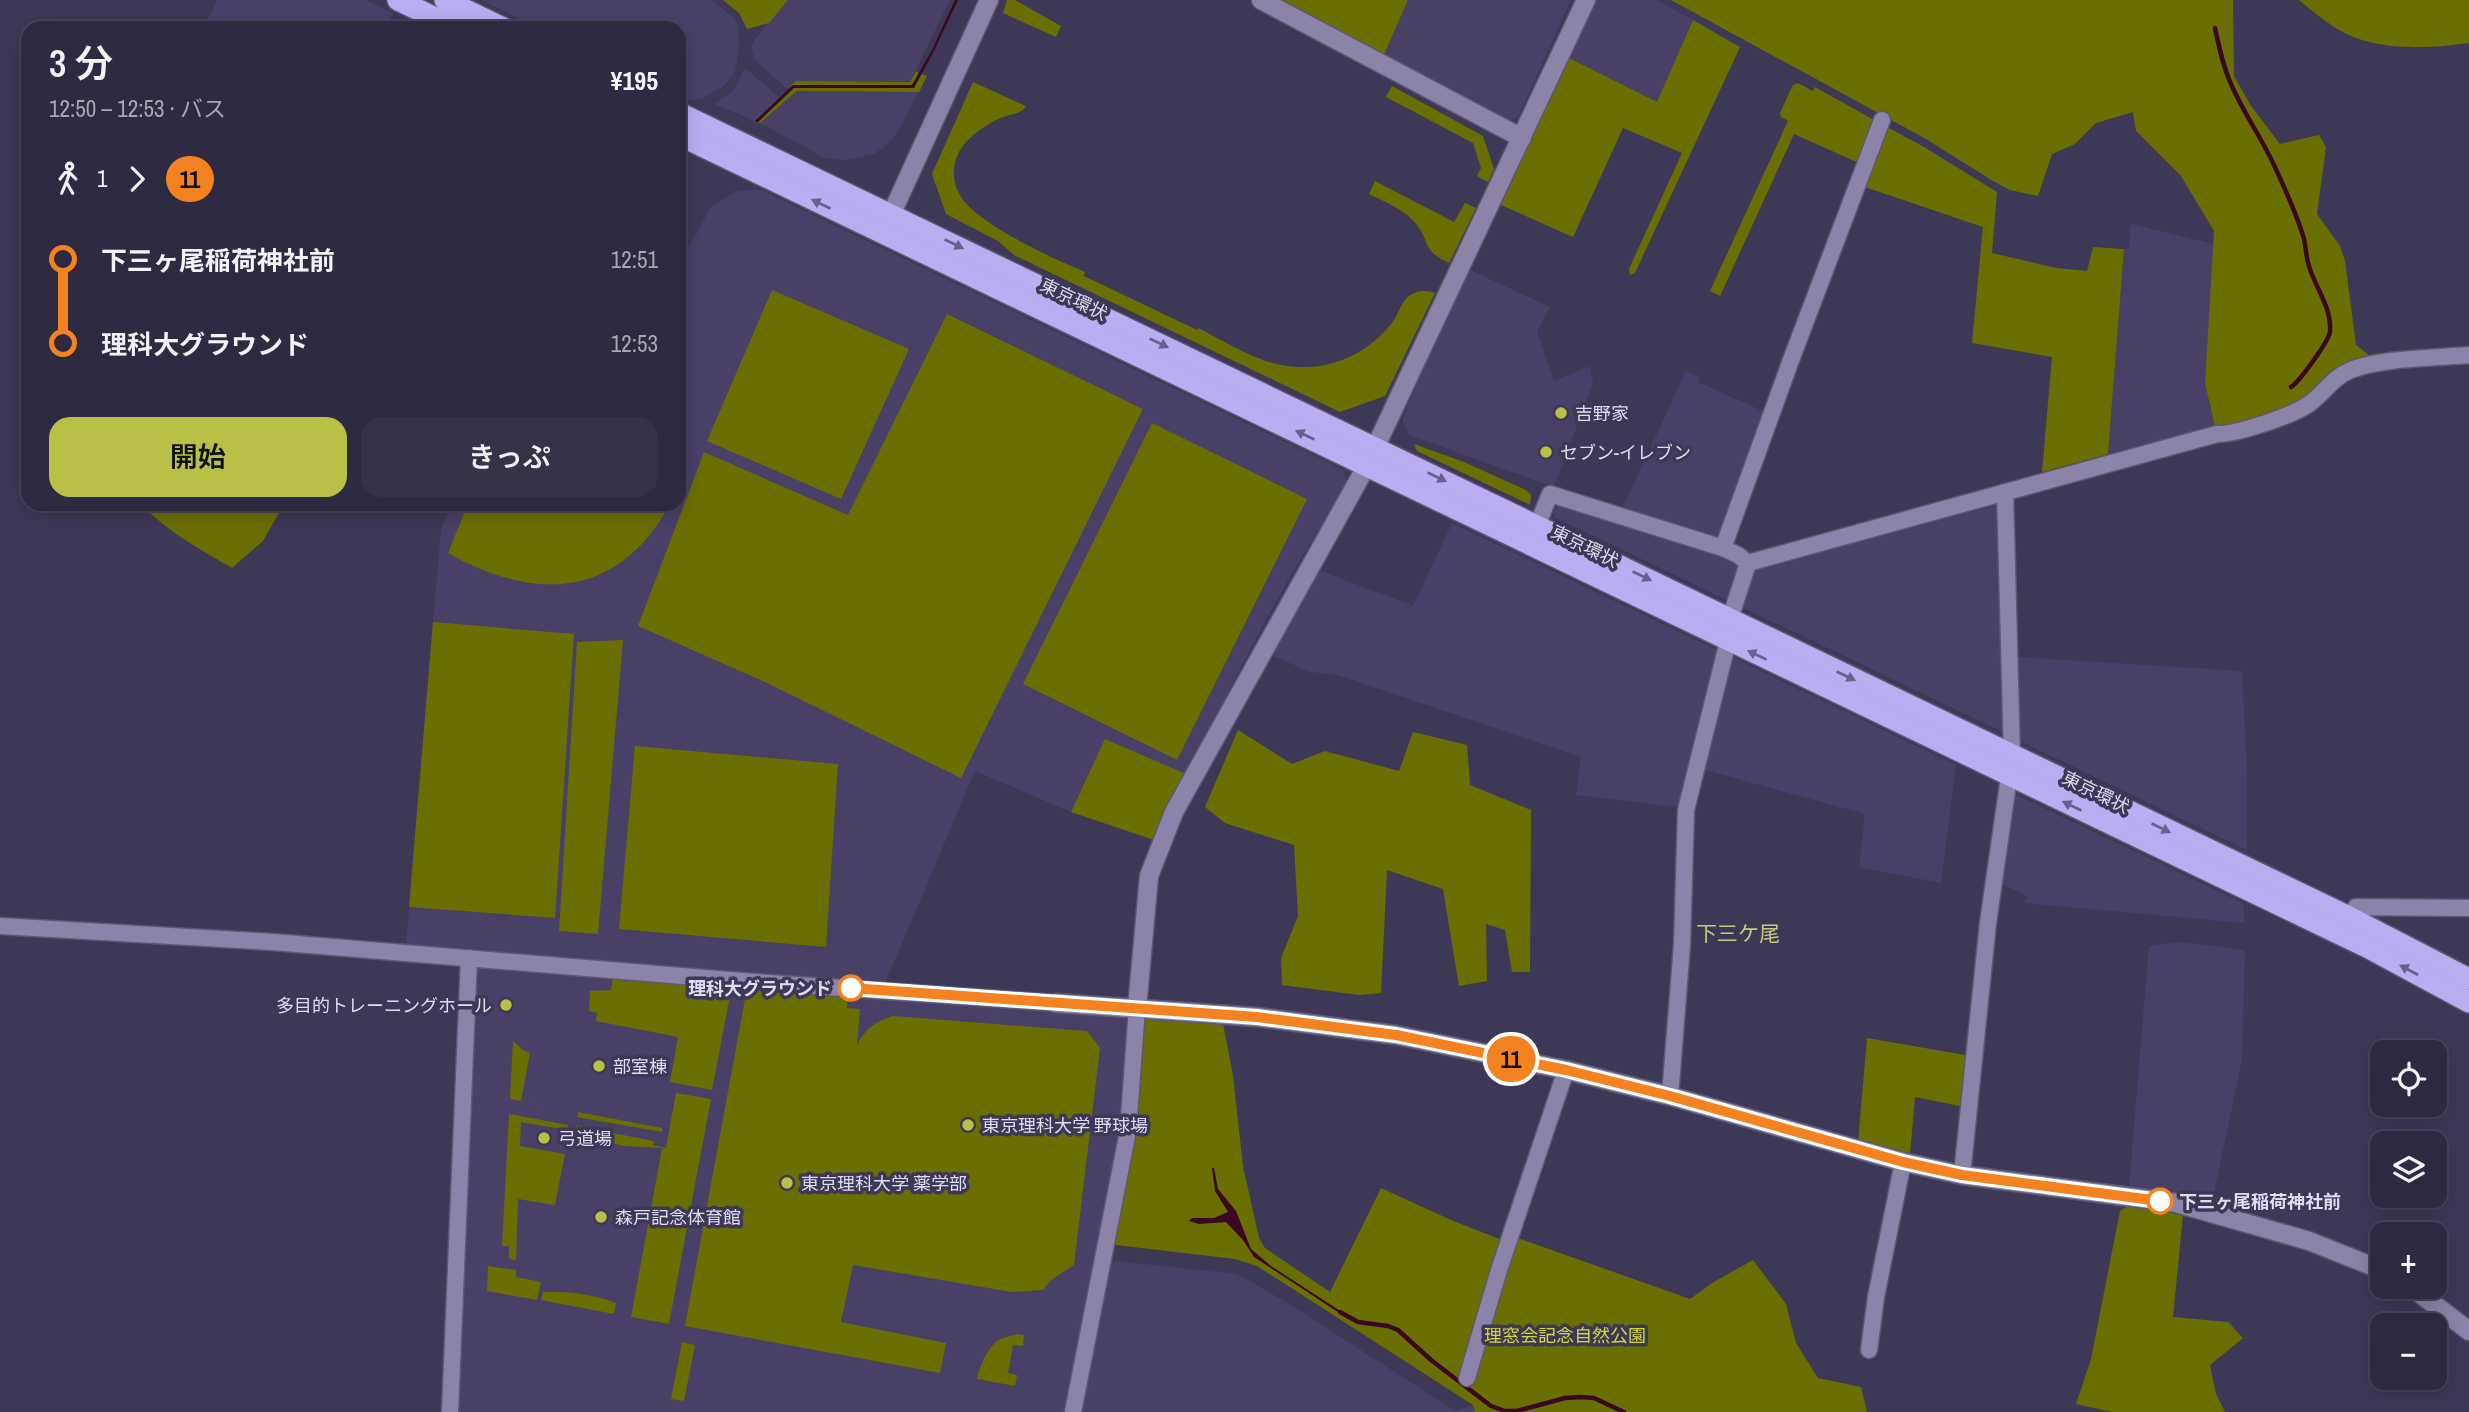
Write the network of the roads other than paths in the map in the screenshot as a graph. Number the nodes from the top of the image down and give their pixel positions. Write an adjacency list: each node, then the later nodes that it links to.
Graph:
1 (398, 0): 5 (highway)
2 (989, 0): 11 (street)
3 (1261, 0): 10 (street)
4 (1586, 0): 10 (street)
5 (456, 9): 6 (highway)
6 (486, 21)
7 (686, 117): 11 (highway, 東京環状)
8 (1882, 120): 16 (street)
9 (686, 138): 11 (highway, 東京環状, one-way to 9)
10 (1522, 138): 13 (street)
11 (888, 224): 13 (highway, 東京環状)
12 (2469, 355): 14 (street)
13 (1371, 456): 15 (highway, 東京環状, one-way to 15); 19 (highway, 東京環状); 28 (street)
14 (2005, 492): 17 (street); 20 (street)
15 (1537, 526): 16 (street); 18 (highway, 東京環状, one-way to 18)
16 (1723, 548): 17 (street)
17 (1748, 563): 18 (street)
18 (1730, 619): 19 (street); 20 (highway, 東京環状, one-way to 20)
19 (1728, 641): 20 (highway, 東京環状, one-way to 19); 30 (street)
20 (2011, 766): 22 (highway, 東京環状, one-way to 22); 26 (highway, 東京環状, one-way to 20); 32 (street)
21 (2469, 908): 22 (street)
22 (2349, 917): 25 (highway, 東京環状)
23 (0, 926): 24 (street)
24 (469, 958): 27 (street); 38 (street)
25 (2469, 979)
26 (2469, 1002)
27 (1056, 1003): 28 (street)
28 (1137, 1008): 29 (street); 39 (street)
29 (1566, 1070): 30 (street); 37 (street)
30 (1670, 1096): 31 (street)
31 (1903, 1162): 32 (street); 36 (street)
32 (1962, 1175): 33 (street)
33 (2370, 1265)
34 (2427, 1299): 35 (street)
35 (2469, 1331)
36 (1869, 1350)
37 (1467, 1378)
38 (450, 1412)
39 (1073, 1412)

